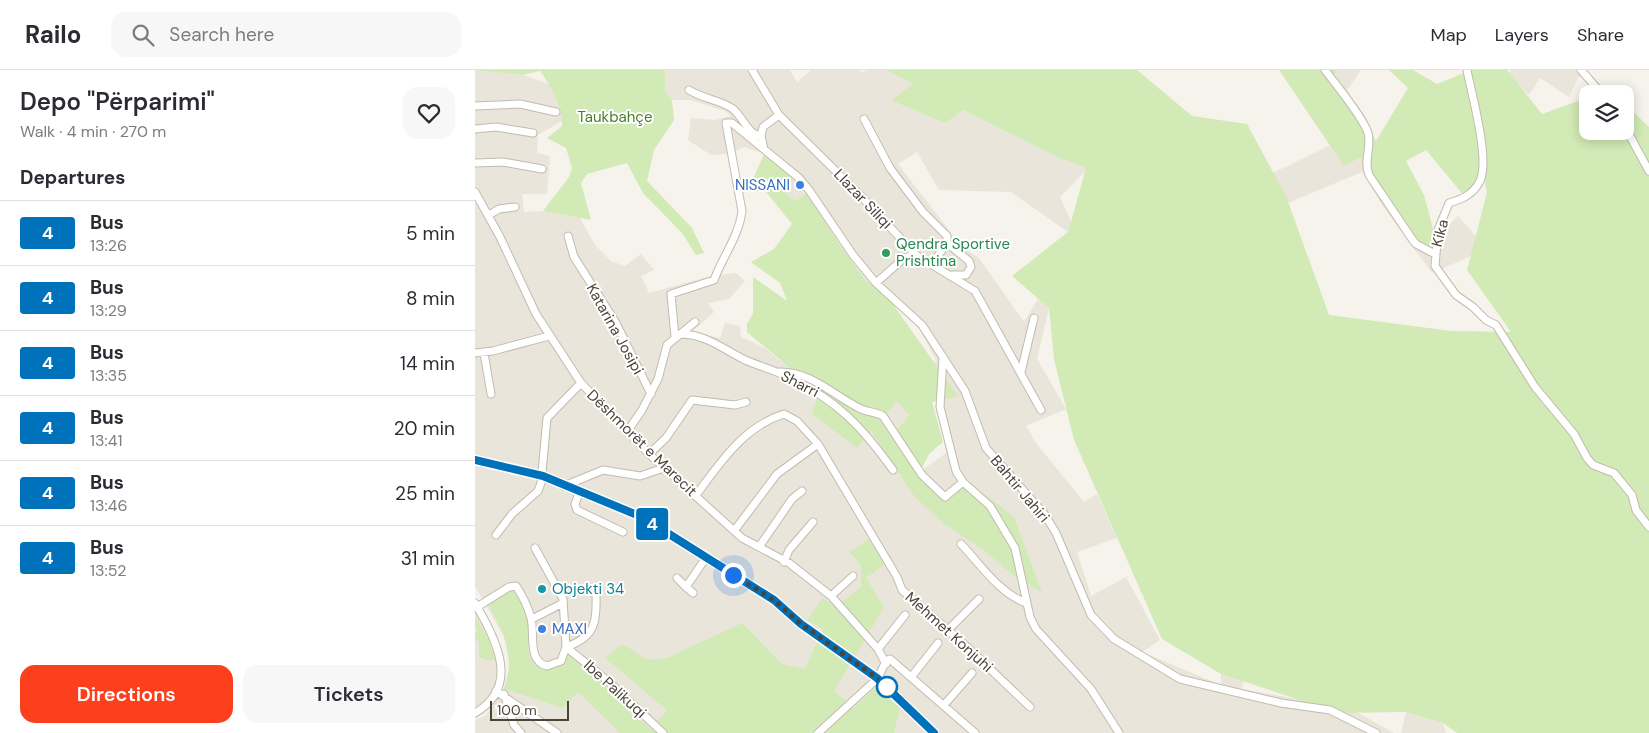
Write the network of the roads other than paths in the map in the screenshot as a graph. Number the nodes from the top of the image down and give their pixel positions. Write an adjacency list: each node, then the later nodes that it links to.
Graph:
1 (753, 70): 9 (street, Llazar Siliqi)
2 (1325, 70): 25 (street, Kika)
3 (1467, 70): 25 (street, Kika)
4 (1581, 70): 5 (street)
5 (1594, 85)
6 (689, 90): 13 (street)
7 (475, 106): 8 (street)
8 (556, 112)
9 (779, 115): 13 (street); 26 (street, Llazar Siliqi)
10 (864, 119): 24 (street)
11 (475, 129): 12 (street)
12 (533, 132)
13 (761, 136): 15 (street)
14 (1632, 140): 18 (street)
15 (764, 149): 29 (street, Bahtir Jahiri); 33 (street, Bahtir Jahiri)
16 (475, 163): 17 (street)
17 (542, 169)
18 (1649, 171)
19 (475, 192): 20 (street, Dëshmorët e Marecit)
20 (479, 205): 22 (street, Dëshmorët e Marecit)
21 (515, 207): 22 (street)
22 (489, 215): 32 (street, Dëshmorët e Marecit)
23 (568, 236): 41 (street, Katarina Josipi)
24 (947, 243): 27 (street); 28 (street)
25 (1435, 254): 57 (street)
26 (916, 255): 27 (street, Llazar Siliqi); 29 (street)
27 (927, 260): 28 (street, Llazar Siliqi)
28 (952, 275): 38 (street, Llazar Siliqi)
29 (876, 283): 36 (street, Bahtir Jahiri)
30 (1034, 318): 38 (street)
31 (695, 322): 33 (street)
32 (549, 336): 35 (street); 39 (street, Dëshmorët e Marecit)
33 (678, 336): 37 (street, Sharri); 41 (street)
34 (475, 353): 35 (street)
35 (484, 353): 40 (street)
36 (943, 356): 51 (street); 97 (street, Bahtir Jahiri)
37 (776, 372): 49 (street, Sharri); 51 (street)
38 (1021, 372): 43 (street, Llazar Siliqi)
39 (581, 383): 44 (street, Dëshmorët e Marecit); 50 (street)
40 (491, 394)
41 (651, 394): 44 (street)
42 (746, 402): 46 (street)
43 (1041, 410)
44 (627, 432): 46 (street, Dëshmorët e Marecit)
45 (818, 444): 55 (street, Mehmet Konjuhi); 58 (street); 78 (street, Mehmet Konjuhi)
46 (649, 454): 48 (street, Dëshmorët e Marecit)
47 (475, 460): 50 (street)
48 (664, 468): 52 (street); 55 (street, Dëshmorët e Marecit)
49 (893, 470)
50 (543, 476): 52 (street); 60 (street)
51 (963, 482): 74 (street)
52 (564, 486): 53 (street)
53 (580, 491): 59 (street); 64 (street)
54 (802, 491): 62 (street)
55 (696, 494): 58 (street, Dëshmorët e Marecit)
56 (813, 522): 65 (street)
57 (1649, 527)
58 (733, 531): 62 (street, Dëshmorët e Marecit)
59 (623, 532)
60 (496, 535)
61 (961, 544): 74 (street)
62 (759, 547): 65 (street, Dëshmorët e Marecit)
63 (535, 548): 73 (street)
64 (705, 559): 68 (street); 85 (street)
65 (784, 562): 71 (street, Dëshmorët e Marecit)
66 (853, 576): 71 (street)
67 (677, 578): 68 (street)
68 (686, 587): 69 (street)
69 (693, 593)
70 (596, 595): 80 (street)
71 (831, 596): 81 (street, Dëshmorët e Marecit)
72 (979, 599): 78 (street)
73 (563, 603): 77 (street); 80 (street)
74 (1026, 603): 96 (street)
75 (476, 605): 77 (street); 86 (street)
76 (905, 615): 81 (street)
77 (532, 619): 80 (street)
78 (948, 630): 88 (street, Mehmet Konjuhi)
79 (937, 644): 84 (street)
80 (567, 647): 92 (street, Ibe Palikuqi)
81 (878, 649): 82 (street, Dëshmorët e Marecit)
82 (886, 664): 84 (street); 85 (street)
83 (972, 673): 87 (street)
84 (912, 676): 87 (street)
85 (877, 678): 93 (street); 94 (street)
86 (500, 692): 89 (street); 90 (street); 91 (street)
87 (944, 705): 95 (street)
88 (1030, 707)
89 (475, 713)
90 (521, 733)
91 (557, 733)
92 (663, 733)
93 (818, 733)
94 (934, 733)
95 (975, 733)
96 (1119, 733)
97 (1376, 733)

